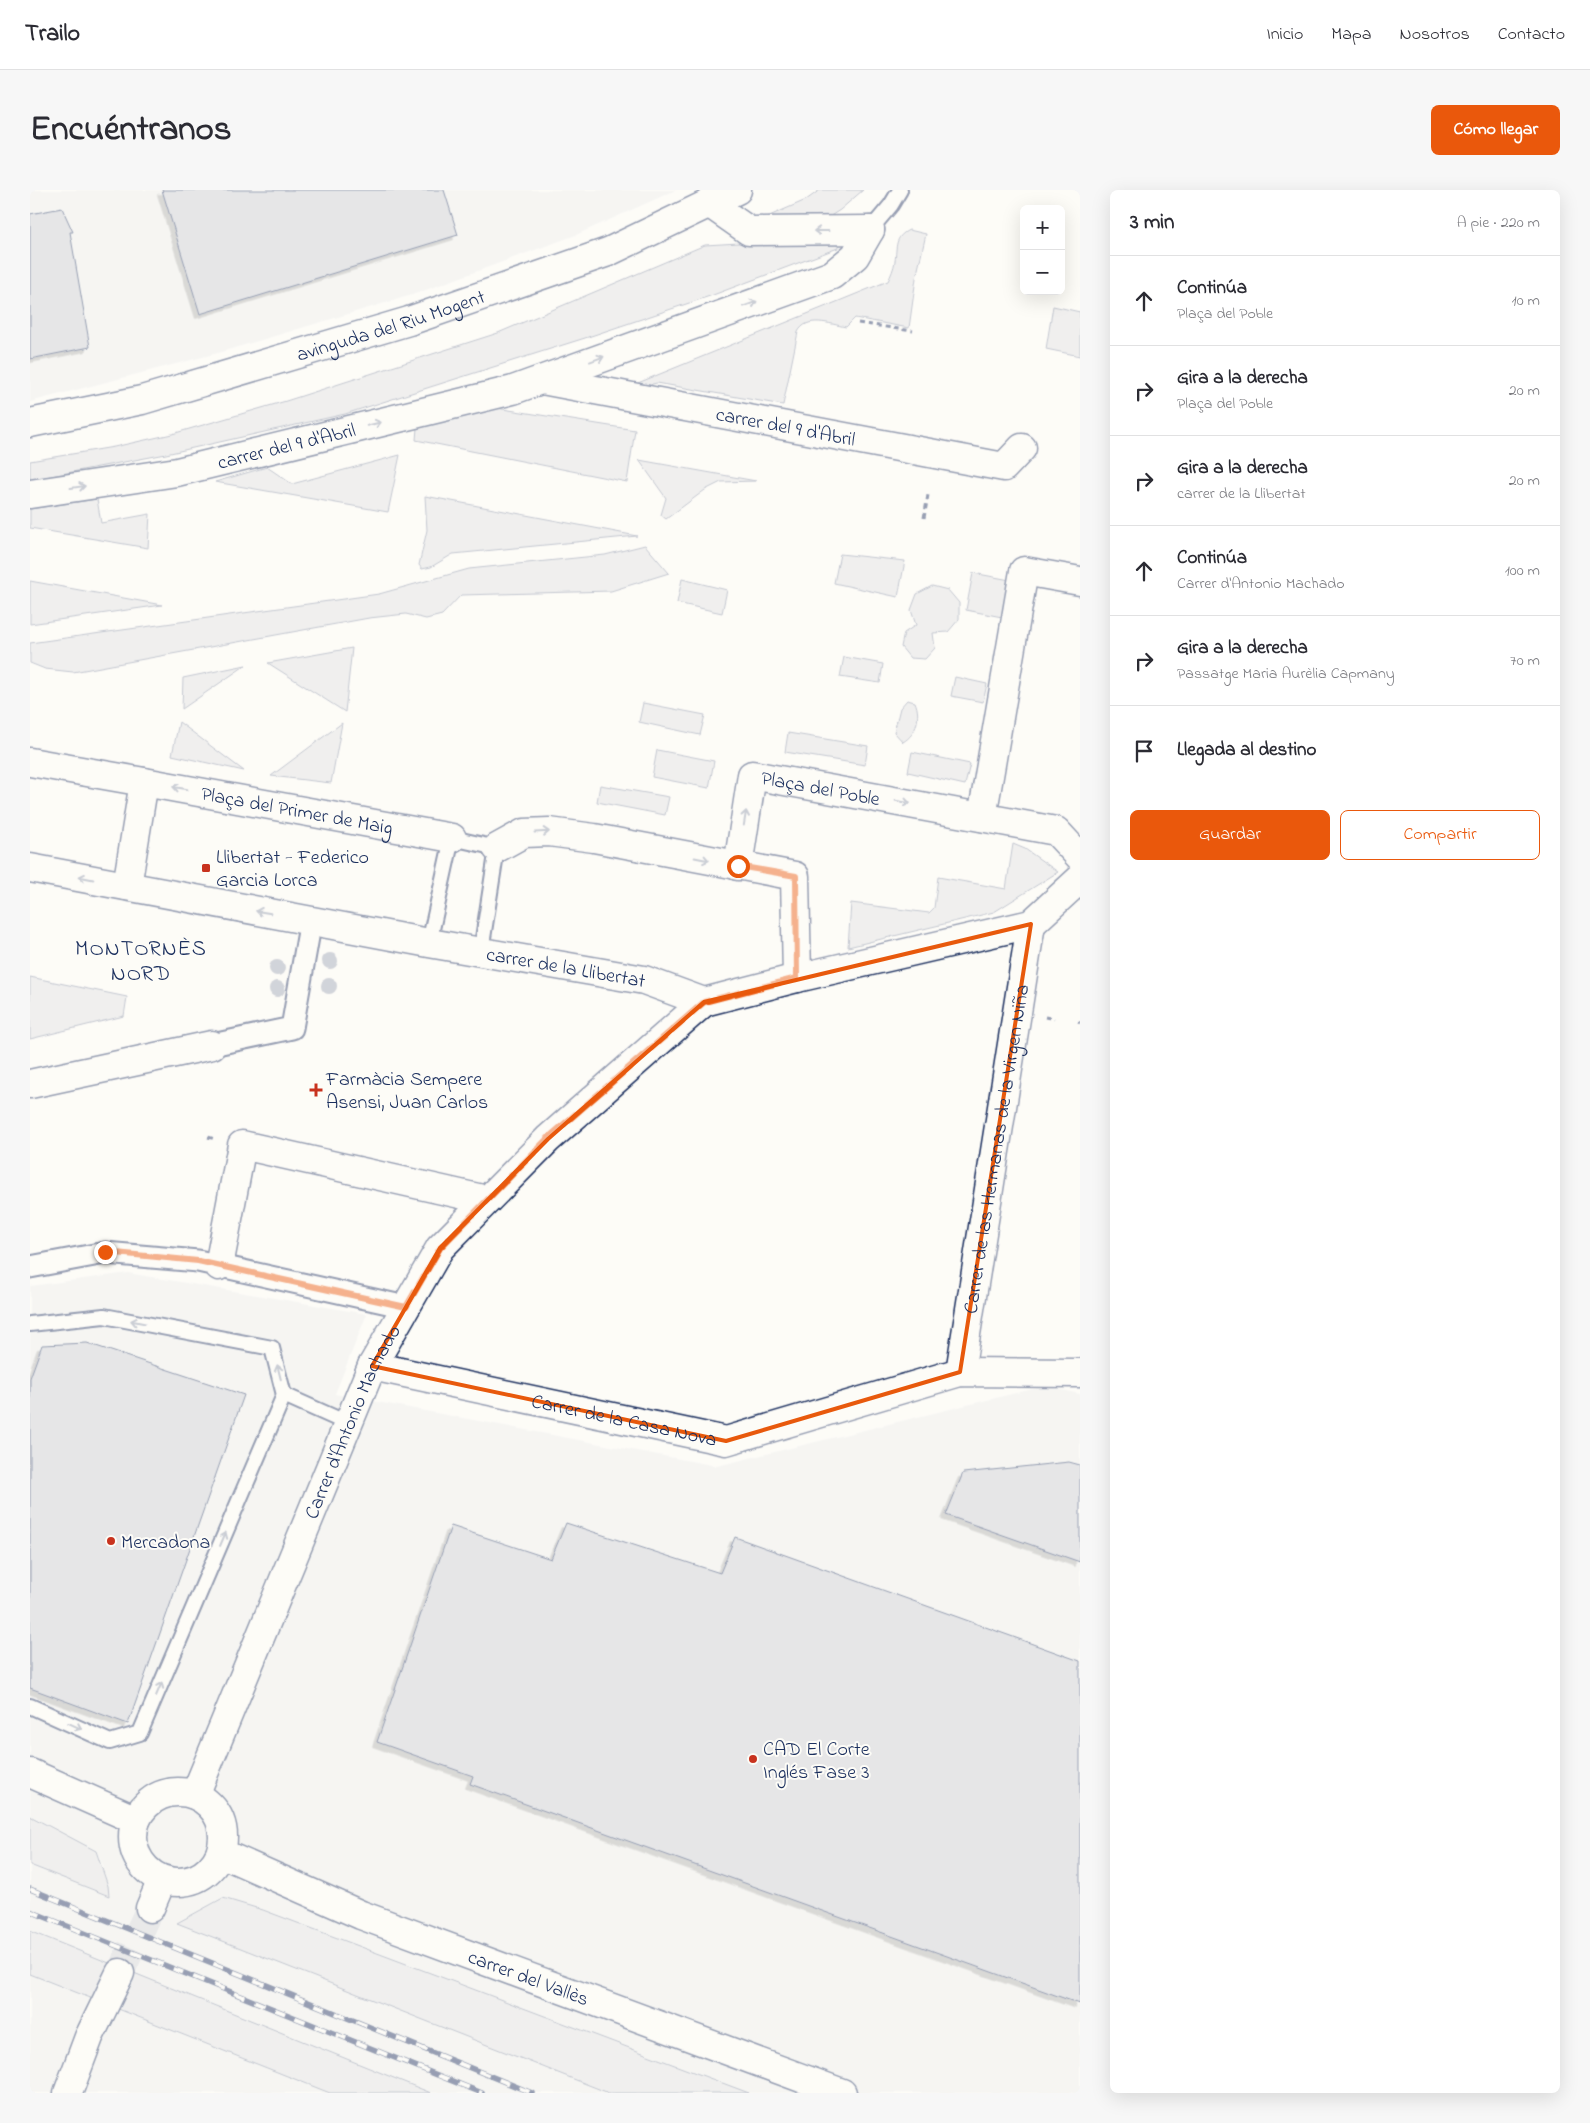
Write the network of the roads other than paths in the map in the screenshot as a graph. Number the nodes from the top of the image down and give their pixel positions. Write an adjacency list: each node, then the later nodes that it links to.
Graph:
1 (737, 190): 3 (street, avinguda del Riu Mogent)
2 (900, 190): 4 (lane, carrer del 9 d'Abril)
3 (709, 203): 4 (street, one-way to 3); 6 (street, avinguda del Riu Mogent)
4 (870, 230): 5 (street, carrer del 9 d'Abril, one-way to 4)
5 (540, 380): 7 (street, carrer del 9 d'Abril); 8 (street, carrer del 9 d'Abril, one-way to 5)
6 (30, 423)
7 (1022, 448)
8 (30, 494)
9 (1080, 581): 12 (street)
10 (30, 762): 11 (street, Plaça del Primer de Maig)
11 (144, 782): 13 (street, Plaça del Primer de Maig, one-way to 11); 19 (street)
12 (982, 817): 15 (street, Plaça del Poble); 16 (street, Plaça del Poble, one-way to 12)
13 (452, 838): 14 (lane); 22 (lane)
14 (497, 848): 16 (street, one-way to 16); 23 (lane)
15 (1080, 857)
16 (738, 866): 24 (street)
17 (30, 868): 19 (street, carrer de la Llibertat, one-way to 17)
18 (1080, 880): 21 (street)
19 (127, 886): 20 (street, carrer de la Llibertat, one-way to 19)
20 (311, 920): 22 (street, carrer de la Llibertat); 26 (street)
21 (1031, 924): 24 (street); 34 (street, Carrer de las Hermanas de la Virgen Niña)
22 (429, 943): 23 (street, carrer de la Llibertat)
23 (481, 951): 25 (street, carrer de la Llibertat)
24 (797, 978): 25 (street)
25 (704, 1002): 28 (street, Carrer d'Antonio Machado)
26 (212, 1045): 27 (street)
27 (30, 1084)
28 (487, 1200): 29 (street); 31 (street, Carrer d'Antonio Machado)
29 (219, 1266): 30 (street); 31 (street)
30 (30, 1267)
31 (406, 1307): 33 (street, Carrer d'Antonio Machado)
32 (30, 1324): 36 (lane, one-way to 32)
33 (372, 1366): 34 (street, Carrer de la Casa Nova); 37 (street, Carrer d'Antonio Machado)
34 (960, 1372): 35 (street, Carrer de la Casa Nova)
35 (1080, 1374)
36 (284, 1395): 37 (lane); 38 (lane, one-way to 36)
37 (349, 1424): 40 (street, Carrer d'Antonio Machado)
38 (30, 1706)
39 (30, 1773): 41 (street)
40 (195, 1795): 41 (street); 42 (street)
41 (136, 1820): 43 (street)
42 (221, 1853): 43 (street); 47 (street, carrer del Vallès)
43 (162, 1880): 44 (street)
44 (150, 1908)
45 (120, 1972): 46 (street)
46 (68, 2093)
47 (842, 2093)

